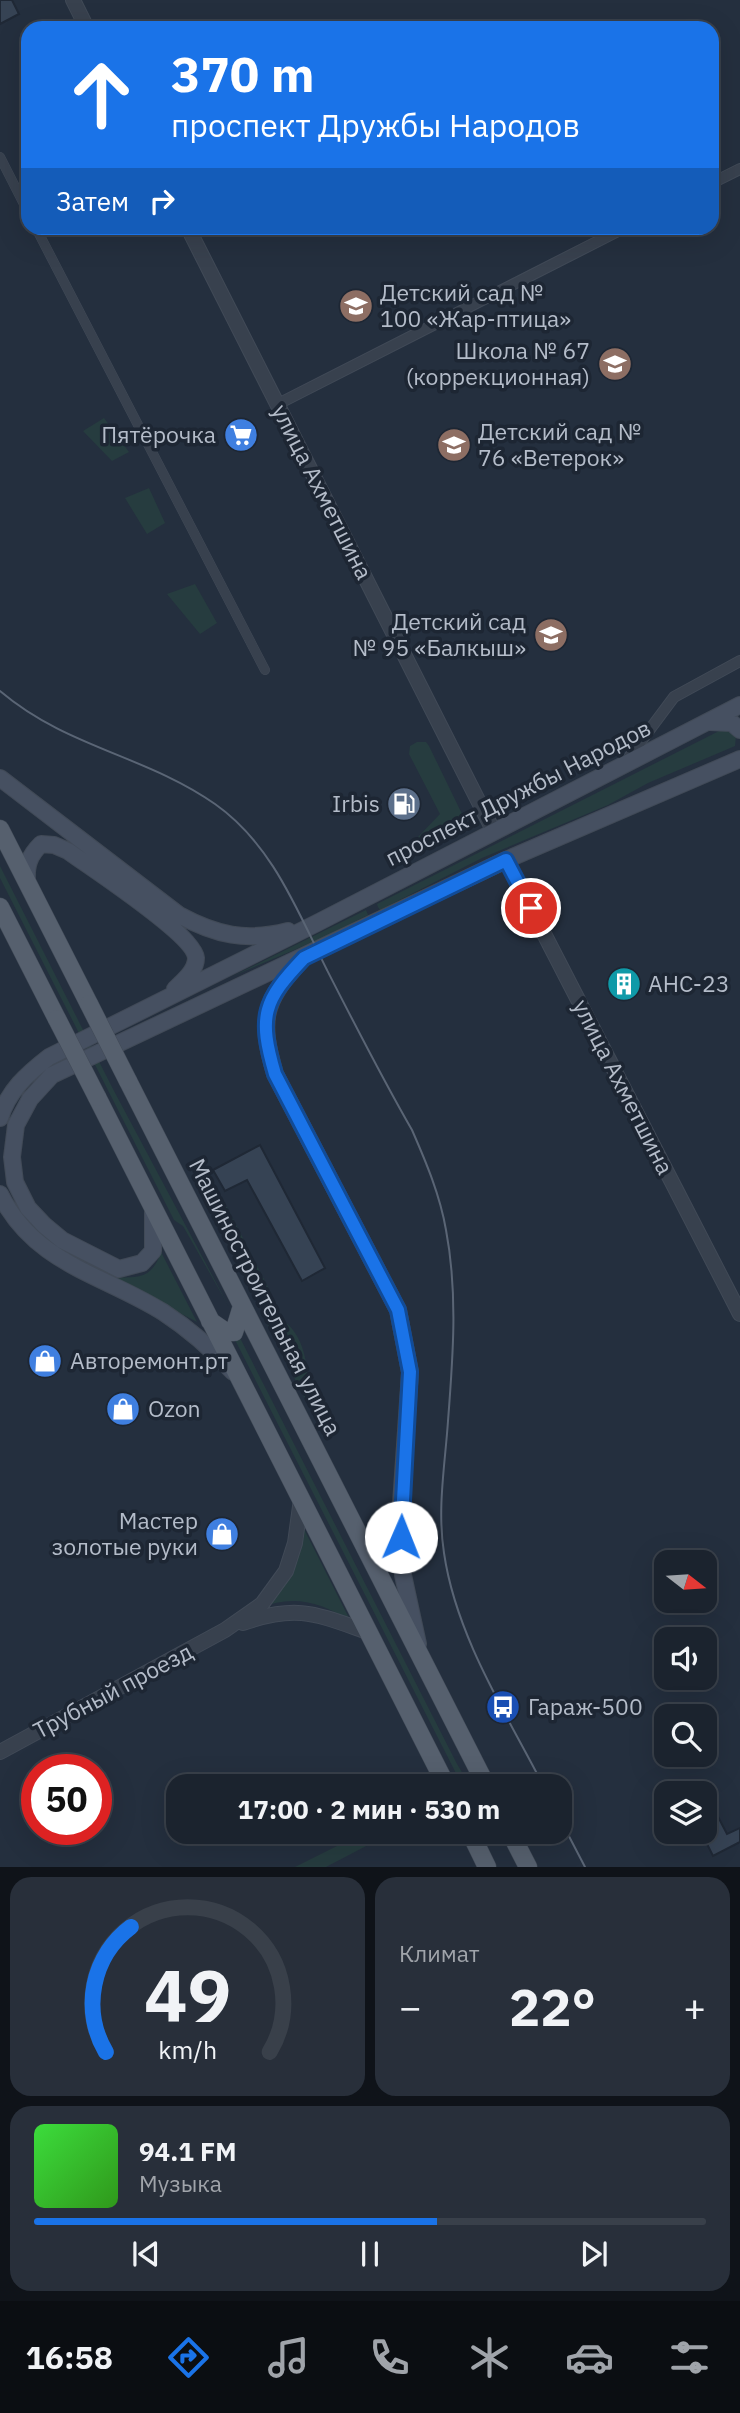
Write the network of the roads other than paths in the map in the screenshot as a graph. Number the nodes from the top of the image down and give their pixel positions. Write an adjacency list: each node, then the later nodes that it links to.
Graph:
1 (73, 0): 2 (street)
2 (84, 21)
3 (0, 157): 6 (street)
4 (740, 169): 5 (street)
5 (719, 180)
6 (21, 198)
7 (40, 235): 12 (street)
8 (192, 235): 10 (street, улица Ахметшина)
9 (610, 235): 10 (street)
10 (278, 404): 21 (street, улица Ахметшина)
11 (740, 661): 18 (street)
12 (265, 670)
13 (740, 705): 14 (main road, проспект Дружбы Народов)
14 (706, 722): 15 (main road); 18 (main road, проспект Дружбы Народов)
15 (740, 730)
16 (740, 750): 17 (main road)
17 (734, 762): 22 (main road)
18 (624, 764): 21 (main road, проспект Дружбы Народов)
19 (0, 778): 27 (main road)
20 (0, 829): 23 (main road, Машиностроительная улица)
21 (493, 831): 24 (main road, проспект Дружбы Народов)
22 (506, 860): 26 (main road); 34 (street, улица Ахметшина)
23 (27, 882): 29 (main road); 33 (main road, Машиностроительная улица, bridge)
24 (377, 890): 26 (main road); 27 (main road, проспект Дружбы Народов)
25 (0, 907): 32 (main road, bridge)
26 (388, 917): 28 (main road)
27 (317, 923): 29 (main road)
28 (304, 958): 32 (main road); 40 (main road)
29 (165, 998): 30 (main road)
30 (0, 1118)
31 (0, 1194): 36 (main road)
32 (153, 1209): 35 (main road)
33 (242, 1306): 35 (main road); 40 (main road, Машиностроительная улица)
34 (740, 1314)
35 (210, 1321): 36 (main road)
36 (239, 1377): 37 (main road)
37 (301, 1499): 38 (street); 39 (main road)
38 (225, 1630): 39 (street); 41 (street, Трубный проезд)
39 (368, 1632): 42 (main road)
40 (421, 1657): 43 (main road, Машиностроительная улица)
41 (0, 1752)
42 (440, 1774)
43 (480, 1774)
44 (476, 1844): 46 (main road)
45 (516, 1844): 47 (main road)
46 (488, 1867)
47 (528, 1867)

